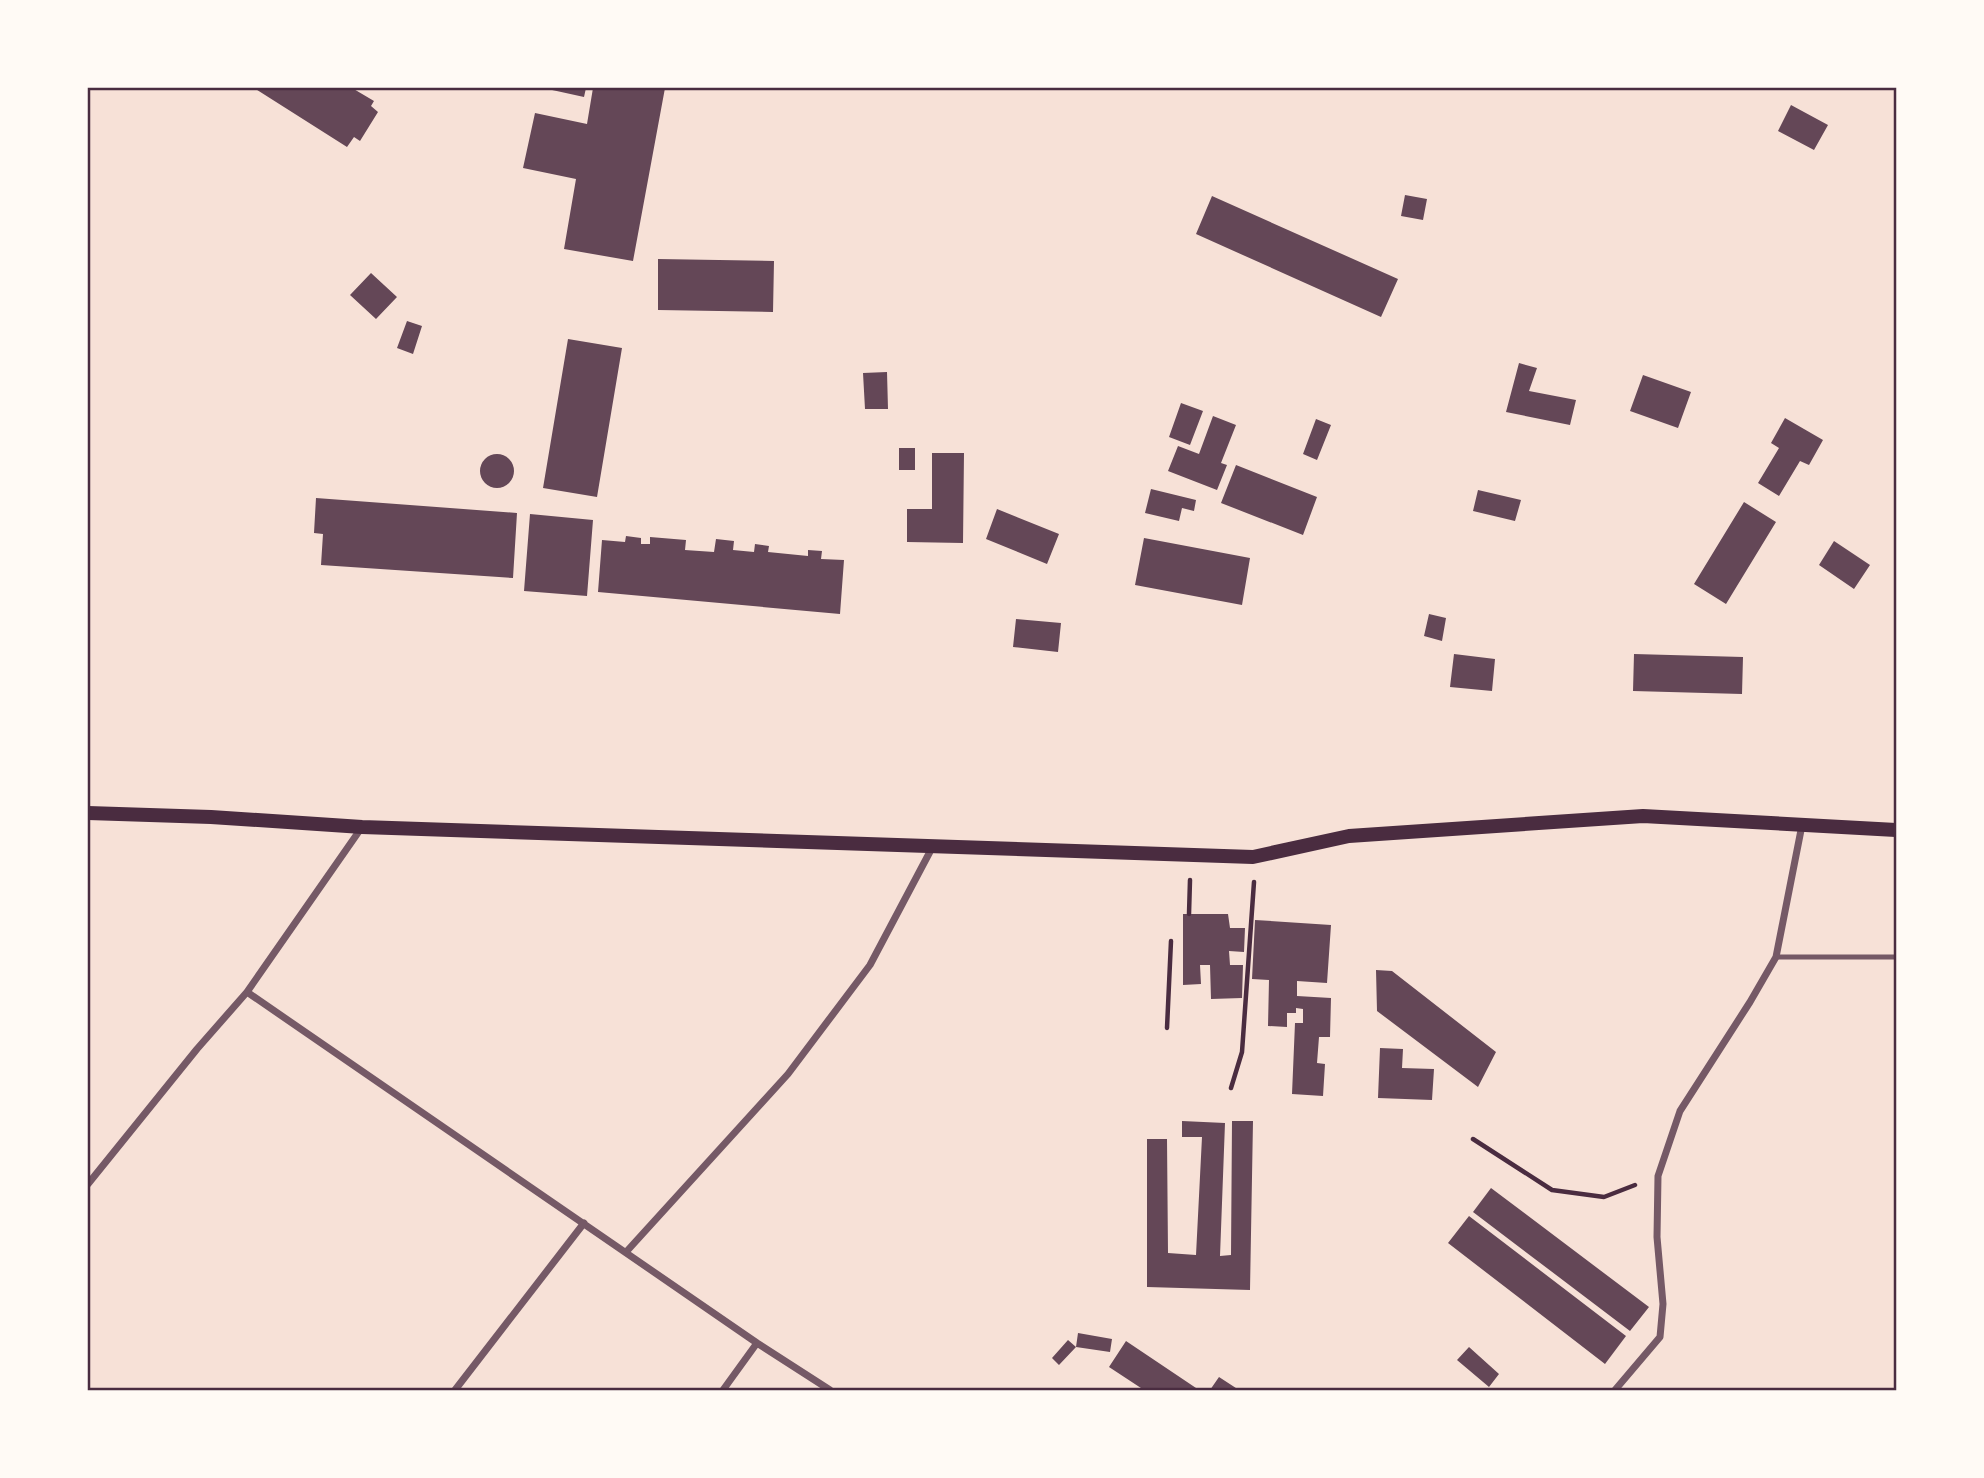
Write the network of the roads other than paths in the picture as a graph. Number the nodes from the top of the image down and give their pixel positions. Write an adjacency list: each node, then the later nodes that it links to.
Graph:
1 (88, 813): 3 (main road)
2 (1801, 825): 4 (main road); 5 (main road); 6 (street)
3 (362, 827): 5 (main road); 8 (street)
4 (1896, 830)
5 (933, 846): 11 (street)
6 (1776, 957): 7 (lane); 16 (street)
7 (1896, 957)
8 (247, 992): 9 (street); 10 (street)
9 (88, 1184)
10 (584, 1223): 11 (street); 13 (street)
11 (627, 1251): 12 (street)
12 (757, 1343): 14 (street); 15 (street)
13 (455, 1391)
14 (723, 1391)
15 (830, 1391)
16 (1615, 1391)

